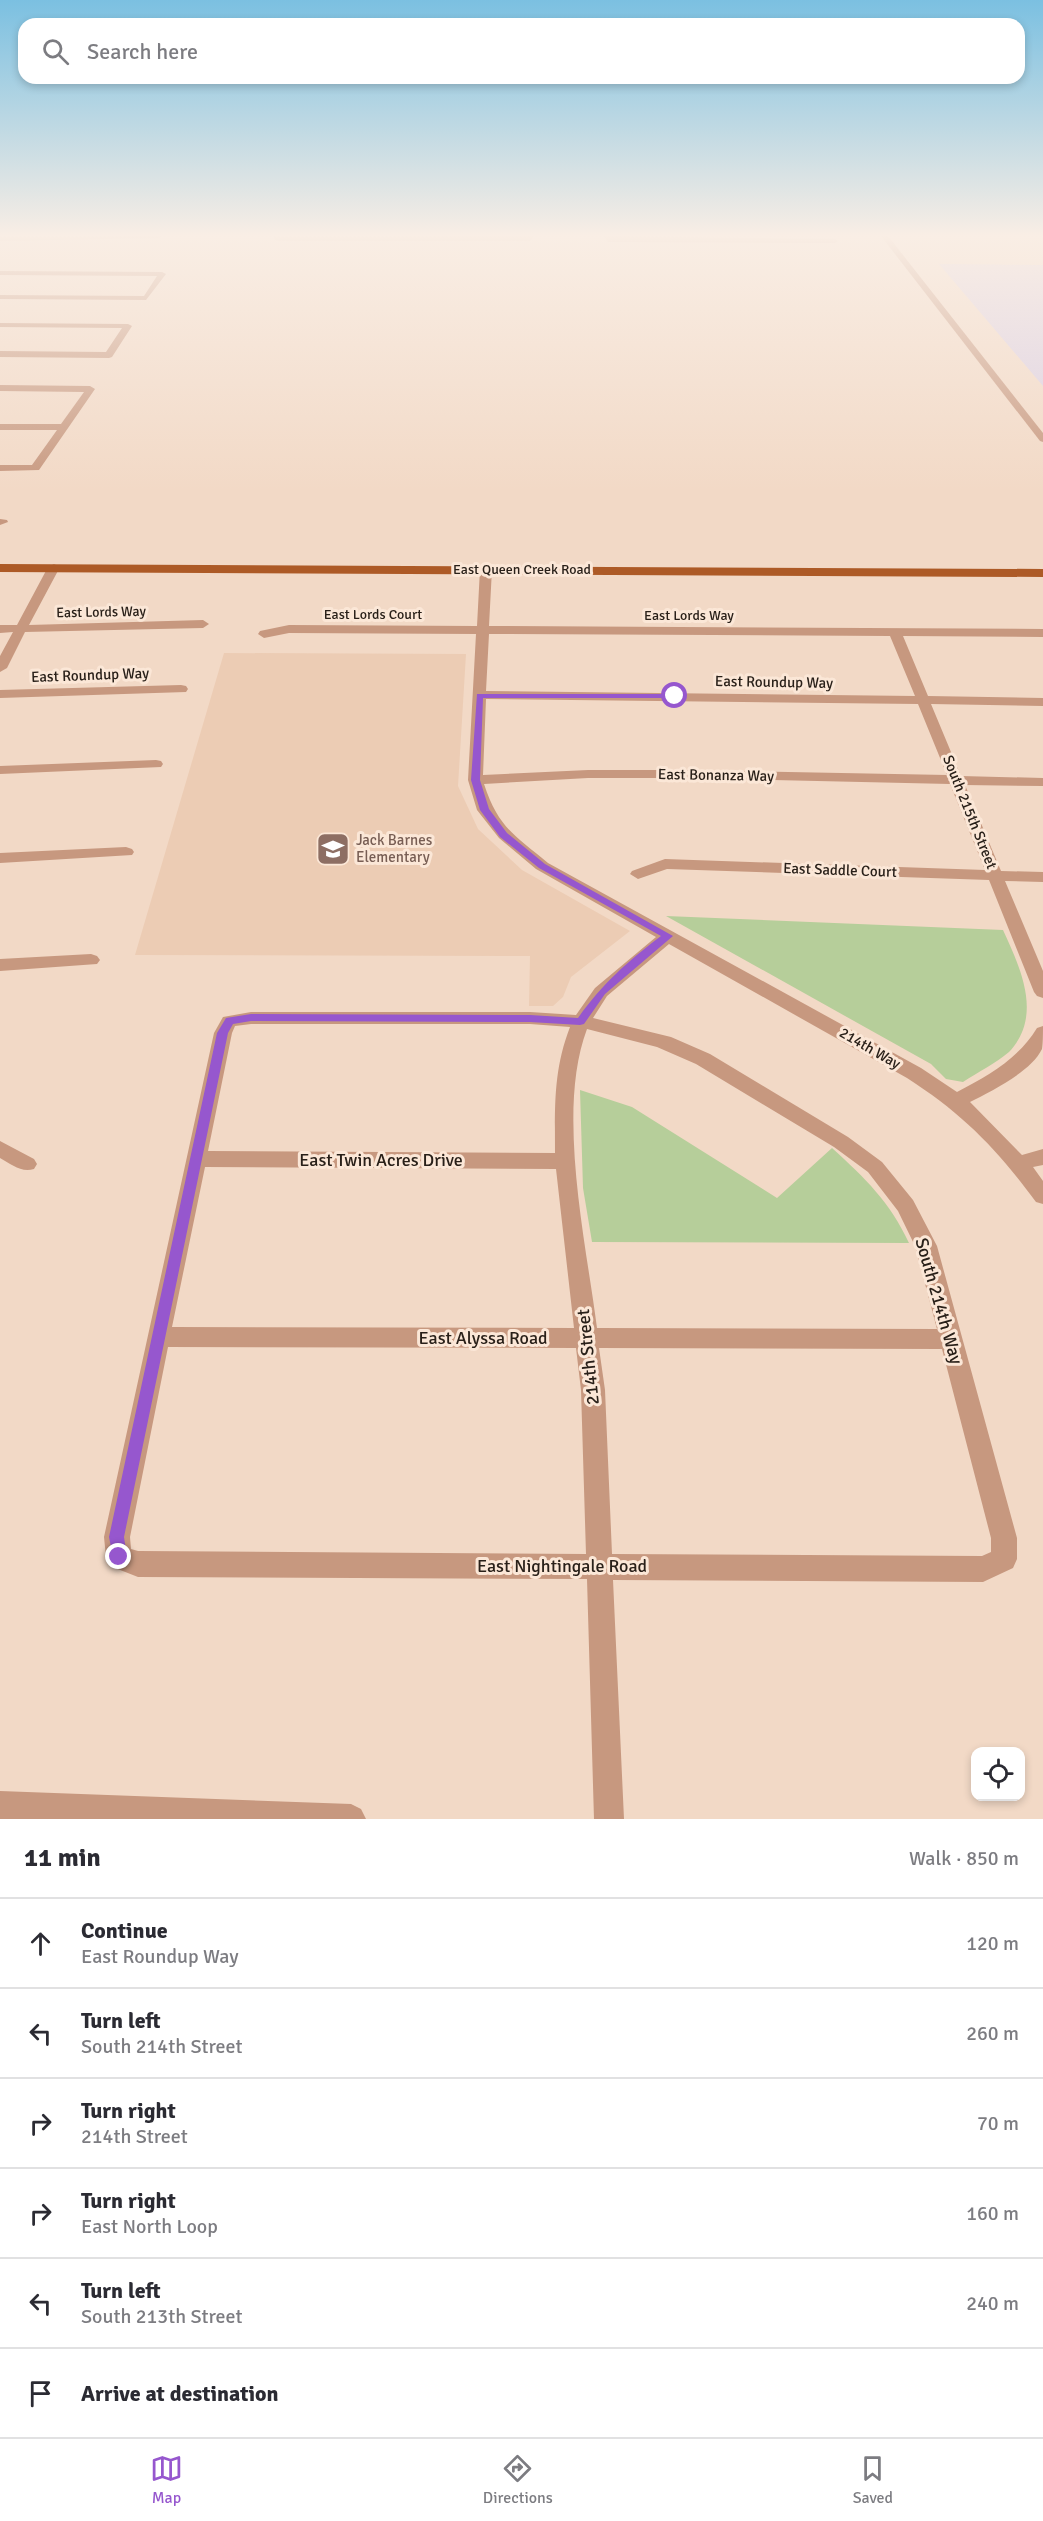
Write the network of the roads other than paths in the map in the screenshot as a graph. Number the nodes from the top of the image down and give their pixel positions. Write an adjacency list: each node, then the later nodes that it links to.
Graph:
1 (950, 321): 7 (street)
2 (0, 325): 3 (street)
3 (0, 354)
4 (0, 388): 6 (street)
5 (0, 427): 6 (street)
6 (63, 427): 8 (street)
7 (1043, 439)
8 (0, 468)
9 (54, 567): 10 (main road, East Queen Creek Road); 11 (main road, East Queen Creek Road); 14 (street)
10 (0, 568)
11 (486, 569): 12 (main road, East Queen Creek Road); 16 (street)
12 (1043, 573)
13 (203, 624): 14 (street, East Lords Way)
14 (20, 628): 15 (street, East Lords Way); 20 (street)
15 (0, 629)
16 (482, 630): 17 (street, East Lords Way); 19 (street, East Lords Court); 23 (street)
17 (895, 633): 18 (street); 24 (street, South 215th Street)
18 (1043, 633)
19 (264, 634)
20 (0, 668)
21 (181, 689): 22 (street, East Roundup Way)
22 (0, 694)
23 (479, 696): 24 (street, East Roundup Way); 28 (street)
24 (924, 702): 25 (street, East Roundup Way); 29 (street, South 215th Street)
25 (1043, 702)
26 (156, 764): 27 (street)
27 (0, 770)
28 (475, 780): 29 (street, East Bonanza Way); 36 (street, 214th Way)
29 (958, 782): 30 (street, East Bonanza Way); 34 (street, South 215th Street)
30 (1043, 782)
31 (126, 852): 32 (street)
32 (0, 858)
33 (638, 874): 34 (street, East Saddle Court)
34 (996, 877): 35 (street, East Saddle Court); 39 (street, South 215th Street)
35 (1043, 877)
36 (668, 936): 40 (street, 214th Street); 42 (street, 214th Way)
37 (91, 960): 38 (street)
38 (0, 964)
39 (1043, 992)
40 (580, 1022): 45 (street, South 214th Way); 46 (street, 214th Street); 52 (street, South 214th Way)
41 (1043, 1032): 42 (street)
42 (956, 1101): 47 (street, 214th Way)
43 (0, 1149): 48 (street)
44 (1043, 1157): 47 (street)
45 (197, 1159): 46 (street, East Twin Acres Drive); 50 (street)
46 (565, 1161): 51 (street, 214th Street)
47 (1019, 1163): 49 (street, 214th Way)
48 (27, 1164)
49 (1043, 1196)
50 (159, 1337): 51 (street, East Alyssa Road); 54 (street, East Nightingale Road)
51 (588, 1338): 52 (street, East Alyssa Road); 54 (street, 214th Street)
52 (951, 1339): 53 (street, South 214th Way)
53 (1004, 1559): 54 (street, East Nightingale Road)
54 (600, 1566): 57 (street, 214th Street)
55 (0, 1806): 56 (street)
56 (351, 1819)
57 (609, 1819)

